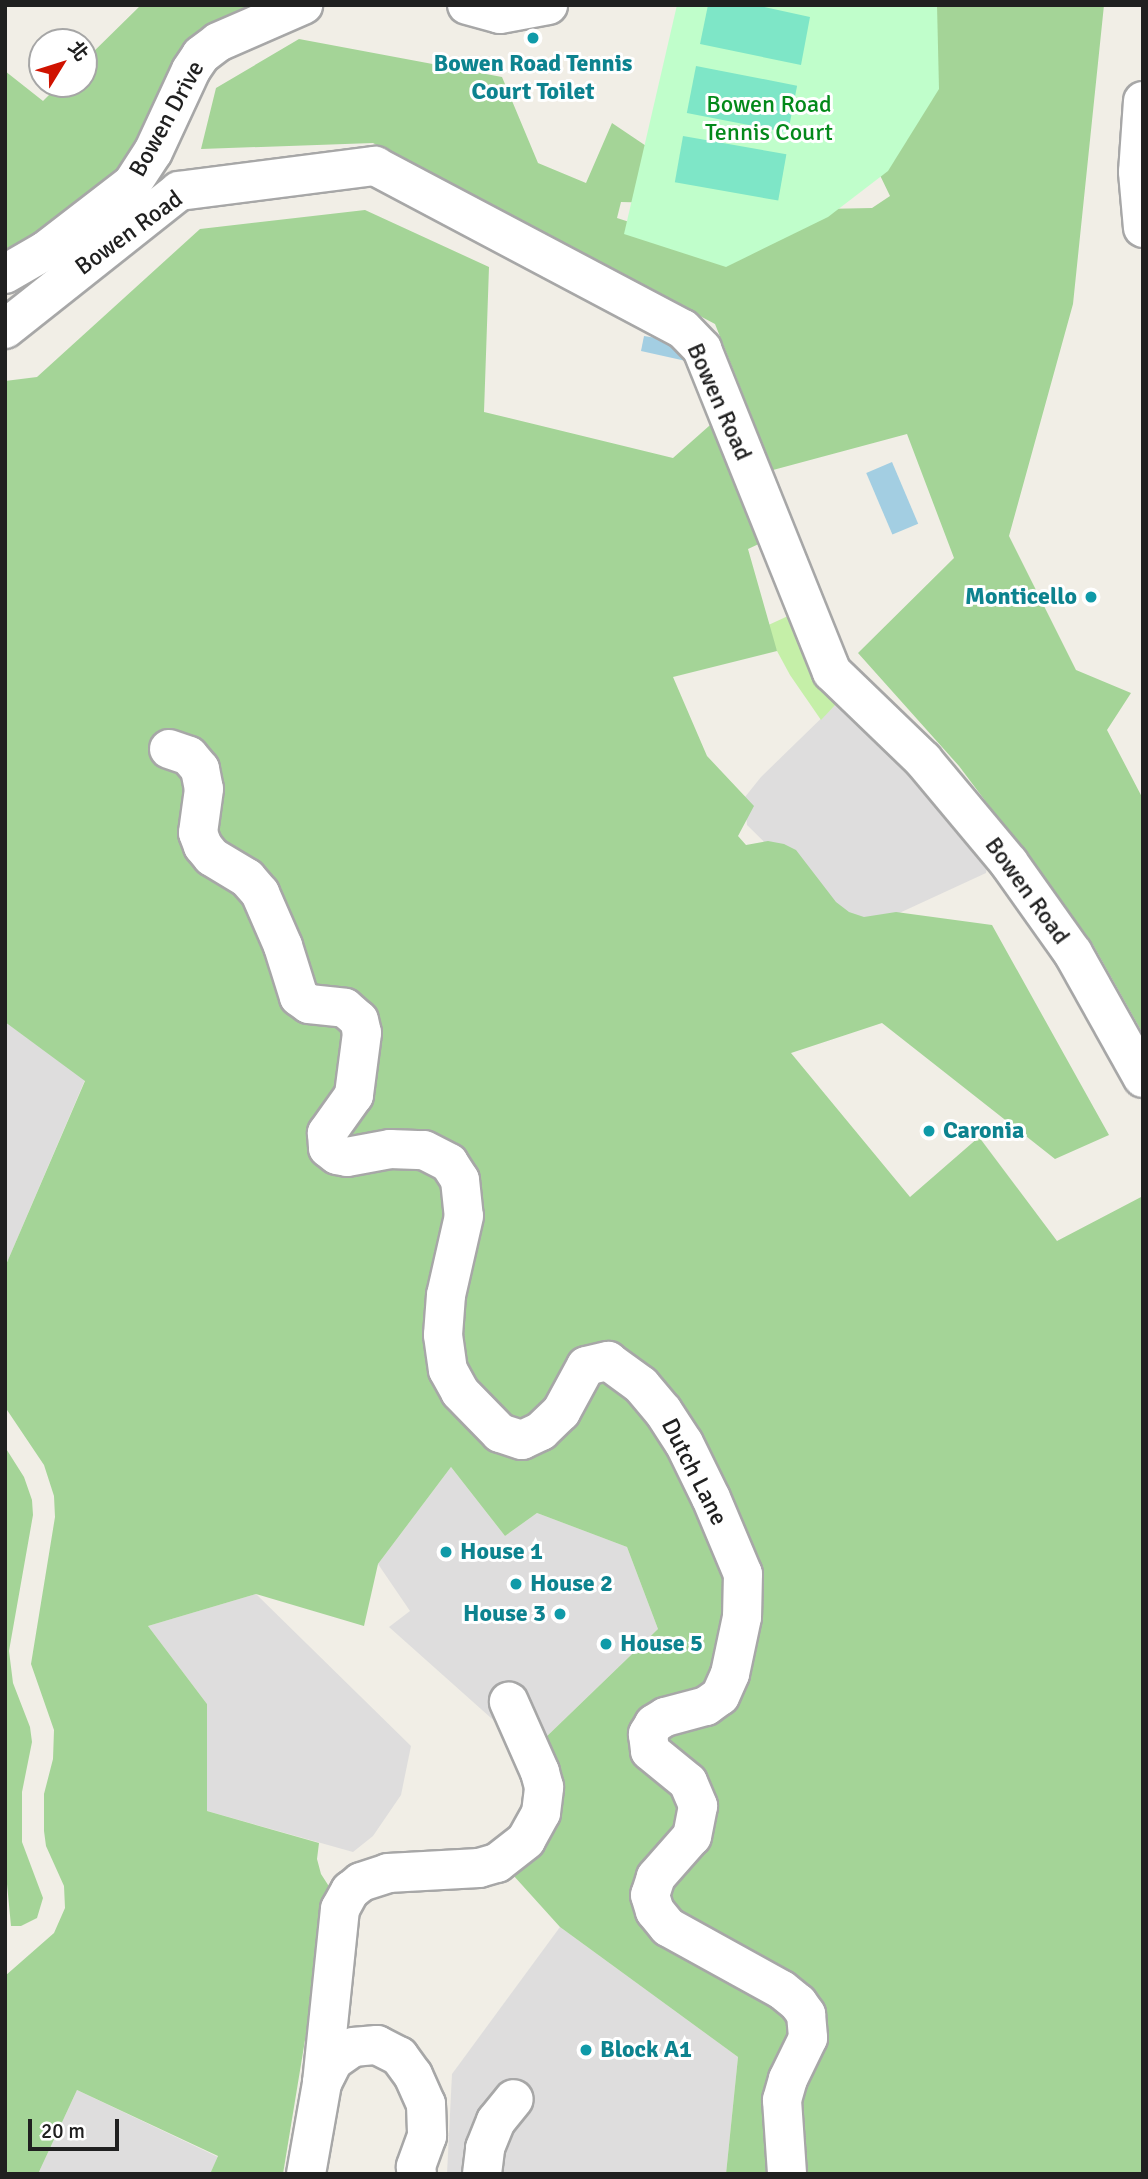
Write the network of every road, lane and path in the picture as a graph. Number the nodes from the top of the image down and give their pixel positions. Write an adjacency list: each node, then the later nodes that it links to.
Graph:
1 (303, 5): 7 (street, Bowen Drive)
2 (467, 5): 3 (street)
3 (548, 5)
4 (1143, 101): 5 (street)
5 (1140, 172): 6 (street)
6 (1143, 229)
7 (5, 274)
8 (5, 328): 10 (street, Bowen Road)
9 (169, 749): 17 (street, Dutch Lane)
10 (1143, 1078)
11 (509, 1702): 12 (street)
12 (322, 2083): 14 (street); 15 (street)
13 (514, 2099): 16 (street)
14 (306, 2174)
15 (417, 2174)
16 (482, 2174)
17 (787, 2174)

